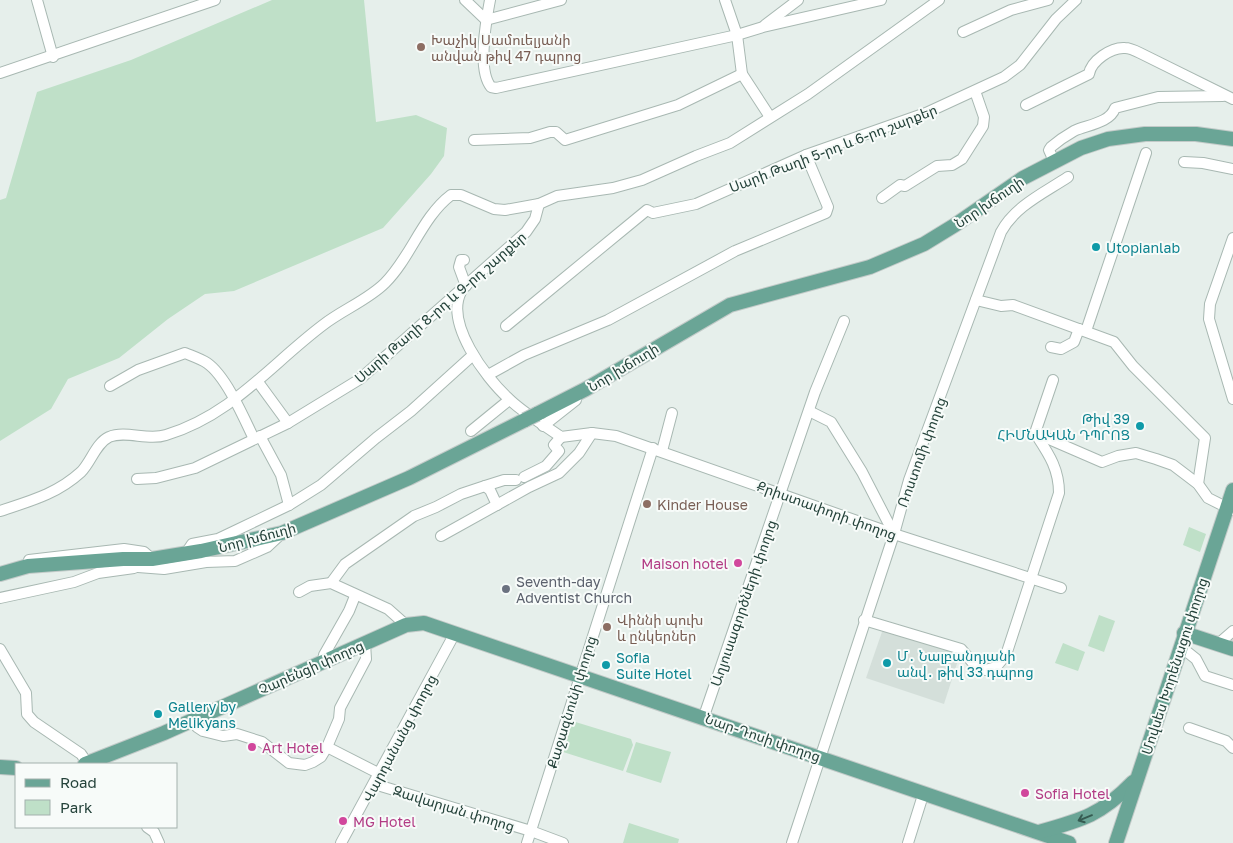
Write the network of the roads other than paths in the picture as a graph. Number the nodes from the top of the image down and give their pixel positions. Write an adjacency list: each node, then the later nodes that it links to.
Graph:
1 (37, 0): 16 (street)
2 (213, 0): 16 (street)
3 (465, 0): 12 (street)
4 (490, 0): 12 (street)
5 (561, 0): 12 (street)
6 (725, 0): 15 (street)
7 (798, 0): 13 (street)
8 (881, 0): 13 (street)
9 (939, 0): 22 (street)
10 (1048, 0): 14 (street)
11 (1076, 0): 19 (street, Սարի Թաղի 5-րդ և 6-րդ շարքեր)
12 (486, 20): 15 (street)
13 (763, 27): 15 (street)
14 (963, 32)
15 (737, 35): 18 (street)
16 (53, 57): 17 (street)
17 (0, 73)
18 (742, 74): 22 (street); 24 (street)
19 (975, 91): 26 (street, Սարի Թաղի 5-րդ և 6-րդ շարքեր); 31 (street)
20 (1230, 98): 21 (street); 27 (street)
21 (1026, 105)
22 (770, 117): 32 (street)
23 (1233, 139): 27 (main road, Նոր խճուղի)
24 (474, 140)
25 (1146, 153): 39 (street)
26 (806, 155): 38 (street, Սարի Թաղի 5-րդ և 6-րդ շարքեր); 42 (street)
27 (1054, 161): 51 (main road, Նոր խճուղի)
28 (1184, 162): 29 (street)
29 (1233, 169)
30 (1068, 177): 36 (street, Ռոստոմի փողոց)
31 (882, 198)
32 (539, 204): 35 (street, Սարի Թաղի 8-րդ և 9-րդ շարքեր); 44 (street)
33 (1233, 238): 46 (street)
34 (464, 260): 35 (street)
35 (464, 289): 41 (street); 52 (street, Սարի Թաղի 8-րդ և 9-րդ շարքեր)
36 (976, 300): 39 (street); 69 (street, Ռոստոմի փողոց)
37 (844, 321): 49 (street, Աղյուսագործների փողոց)
38 (506, 326)
39 (1082, 330): 40 (street); 60 (street)
40 (1051, 347)
41 (473, 355): 42 (street); 64 (street)
42 (488, 374): 48 (street)
43 (1053, 380): 55 (street)
44 (258, 382): 47 (street); 52 (street)
45 (110, 386): 47 (street)
46 (1233, 399)
47 (235, 400): 57 (street); 66 (street)
48 (509, 400): 51 (street); 53 (street)
49 (809, 411): 63 (street, Աղյուսագործների փողոց); 69 (street)
50 (672, 413): 58 (street, Քաջազնունի փողոց)
51 (535, 420): 56 (street); 68 (main road, Նոր խճուղի)
52 (288, 423): 57 (street, Սարի Թաղի 8-րդ և 9-րդ շարքեր)
53 (471, 431)
54 (592, 432): 56 (street, Քրիստափորի փողոց); 58 (street, Քրիստափորի փողոց); 65 (street)
55 (1035, 433): 60 (street); 76 (street)
56 (561, 437): 61 (street)
57 (257, 438): 59 (street, Սարի Թաղի 8-րդ և 9-րդ շարքեր); 64 (street)
58 (658, 449): 63 (street, Քրիստափորի փողոց); 93 (street, Քաջազնունի փողոց)
59 (137, 479)
60 (1198, 484): 67 (street)
61 (485, 486): 65 (street); 77 (street)
62 (1233, 490): 67 (main road, Մովսես Խորենացու փողոց)
63 (781, 493): 69 (street, Քրիստափորի փողոց); 95 (street, Աղյուսագործների փողոց)
64 (289, 505): 71 (street)
65 (497, 505): 70 (street)
66 (0, 511)
67 (1231, 511): 86 (main road, Մովսես Խորենացու փողոց)
68 (282, 533): 71 (main road, Նոր խճուղի); 73 (street)
69 (894, 534): 76 (street, Քրիստափորի փողոց); 82 (street, Ռոստոմի փողոց)
70 (440, 536)
71 (188, 551): 72 (main road, Նոր խճուղի)
72 (148, 555): 73 (street); 74 (street); 75 (main road, Նոր խճուղի)
73 (137, 567): 81 (street)
74 (0, 568)
75 (0, 574)
76 (1032, 578): 78 (street, Քրիստափորի փողոց); 82 (street)
77 (331, 583): 79 (street); 80 (street)
78 (1061, 588)
79 (299, 592)
80 (355, 596): 83 (street); 92 (street)
81 (0, 598)
82 (864, 620): 100 (street, Ռոստոմի փողոց)
83 (406, 624): 85 (main road, Չարենցի փողոց); 87 (main road, Չարենցի փողոց)
84 (1233, 631): 88 (street)
85 (455, 633): 93 (main road, Նար-Դոսի փողոց); 105 (street, Վարդանանց փողոց)
86 (1188, 634): 88 (main road); 91 (main road, Մովսես Խորենացու փողոց); 106 (main road, Մովսես Խորենացու փողոց)
87 (365, 643): 92 (main road, Չարենցի փողոց); 98 (street)
88 (1218, 644): 90 (main road)
89 (0, 649): 101 (street)
90 (1233, 649)
91 (1186, 651): 94 (street); 120 (main road, Մովսես Խորենացու փողոց)
92 (323, 661): 96 (main road, Չարենցի փողոց)
93 (580, 675): 95 (main road, Նար-Դոսի փողոց); 110 (street, Քաջազնունի փողոց)
94 (1233, 685)
95 (704, 716): 100 (main road, Նար-Դոսի փողոց)
96 (193, 719): 98 (street); 102 (main road, Չարենցի փողոց)
97 (1189, 728): 99 (street)
98 (326, 747): 105 (street, Զավարյան փողոց)
99 (1233, 748)
100 (820, 756): 108 (main road, Նար-Դոսի փողոց); 116 (street, Ռոստոմի փողոց)
101 (86, 763)
102 (89, 763)
103 (0, 767): 104 (main road)
104 (15, 768)
105 (380, 774): 107 (street, Վարդանանց փողոց)
106 (1136, 778): 111 (main road, one-way to 111); 119 (main road, Մովսես Խորենացու փողոց)
107 (374, 784): 110 (street, Զավարյան փողոց); 113 (street, Վարդանանց փողոց)
108 (924, 792): 111 (main road, Նար-Դոսի փողոց); 117 (street)
109 (148, 828): 112 (street)
110 (531, 831): 114 (street, Քաջազնունի փողոց); 115 (street, Զավարյան փողոց)
111 (1039, 832): 118 (main road, Նար-Դոսի փողոց)
112 (160, 843)
113 (341, 843)
114 (527, 843)
115 (563, 843)
116 (792, 843)
117 (908, 843)
118 (1069, 843)
119 (1116, 843)
120 (1121, 843)

